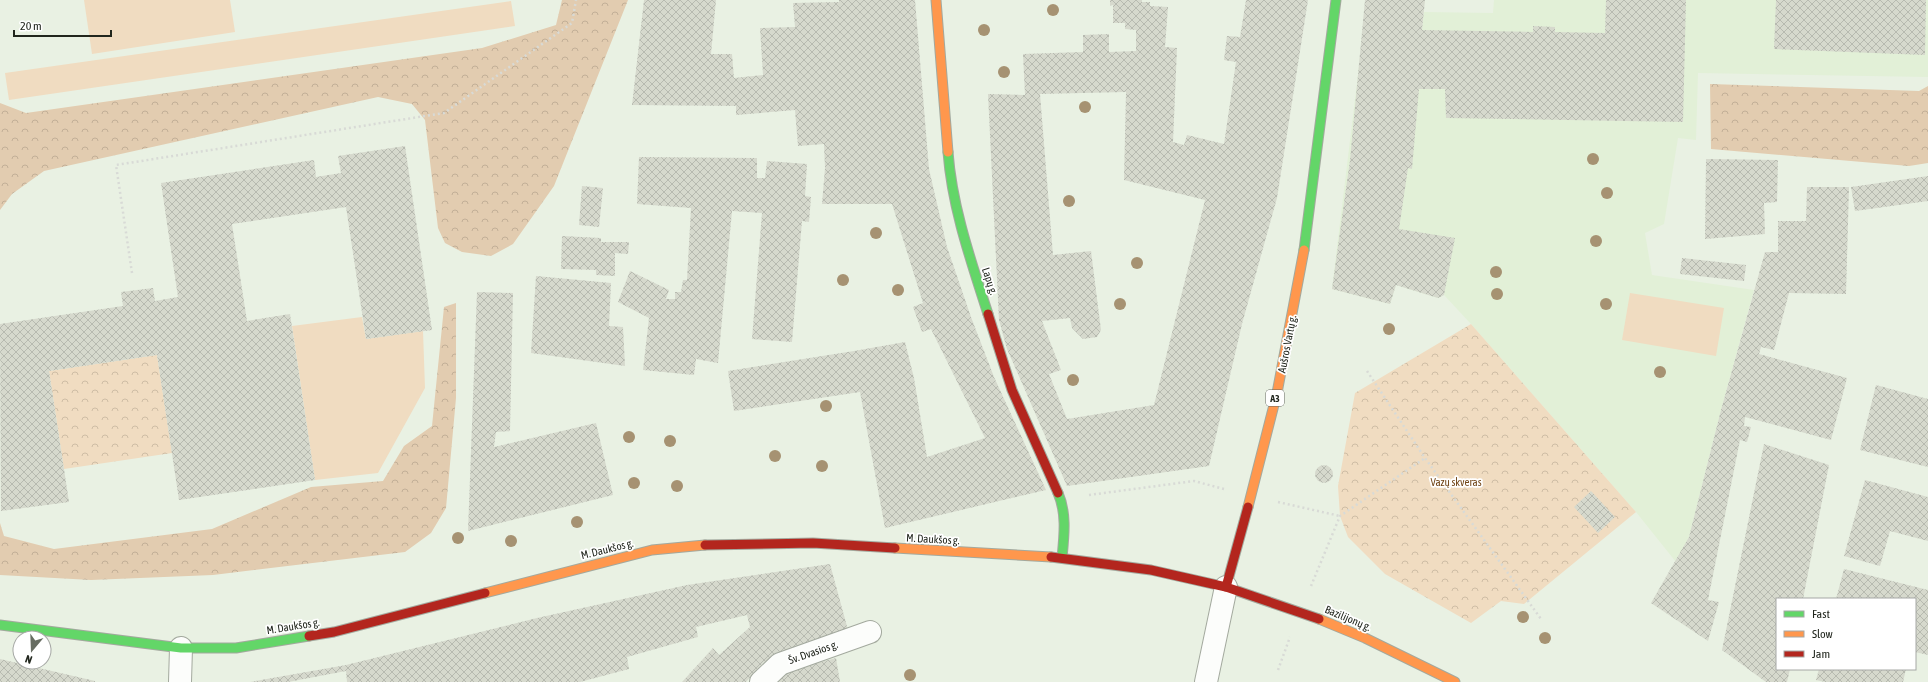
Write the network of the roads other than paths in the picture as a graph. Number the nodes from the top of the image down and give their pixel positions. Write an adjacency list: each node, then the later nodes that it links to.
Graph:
1 (936, 0): 3 (main road, Lapų g.)
2 (1336, 0): 4 (main road, Aušros Vartų g. / A3)
3 (1062, 558): 4 (main road, M. Daukšos g.); 7 (main road, M. Daukšos g.)
4 (1226, 587): 10 (street, Aušros Vartų g.); 11 (main road, Bazilijonų g.)
5 (0, 625): 7 (main road, M. Daukšos g.)
6 (870, 632): 9 (street, Šv. Dvasios g.)
7 (181, 648): 8 (street)
8 (180, 682)
9 (761, 682)
10 (1206, 682)
11 (1455, 682)

